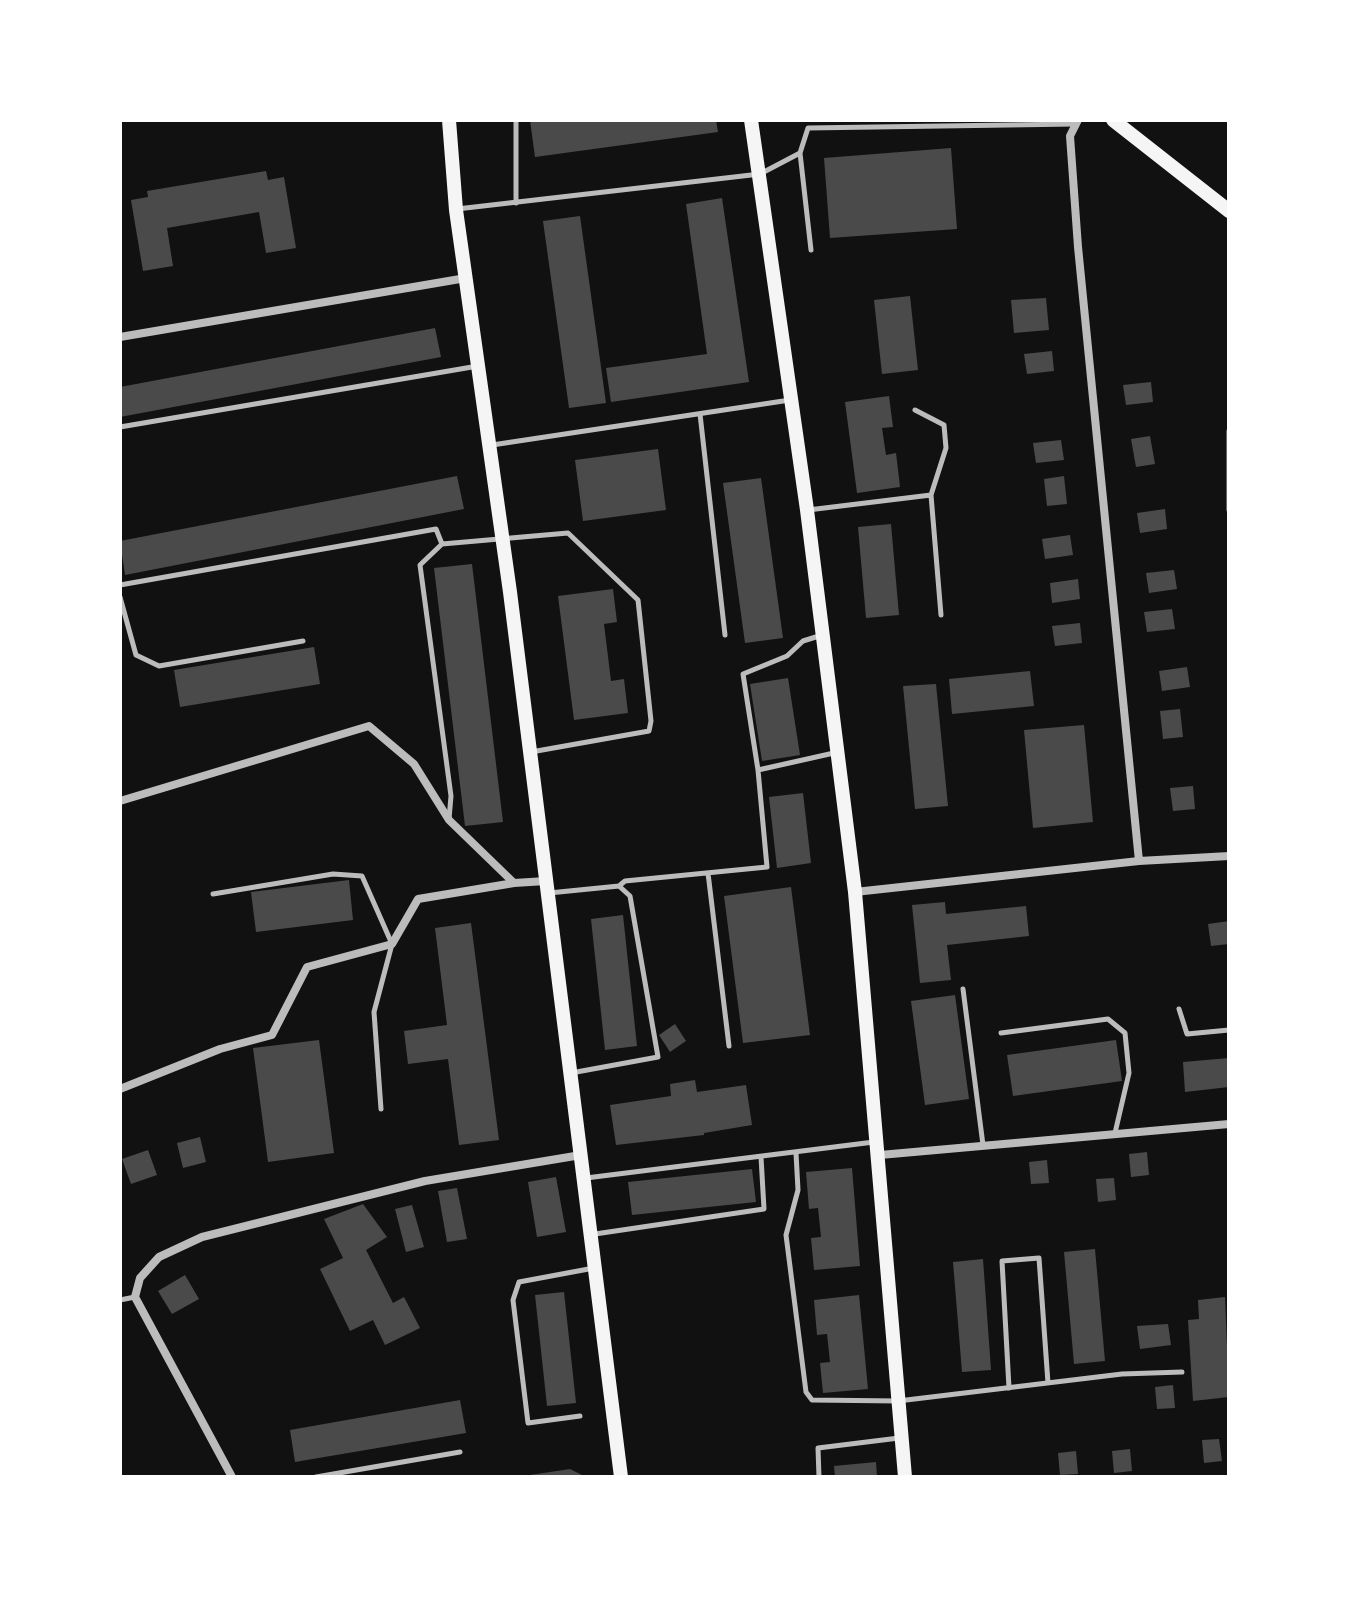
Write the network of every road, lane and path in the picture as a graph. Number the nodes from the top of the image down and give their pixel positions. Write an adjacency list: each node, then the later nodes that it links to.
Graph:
1 (449, 120): 10 (main road)
2 (516, 120): 9 (lane)
3 (751, 120): 8 (main road)
4 (1113, 120): 11 (main road)
5 (1077, 122): 6 (lane); 39 (street)
6 (947, 123): 7 (lane)
7 (800, 153): 8 (lane); 12 (lane)
8 (760, 174): 9 (lane); 16 (main road)
9 (516, 203): 10 (lane)
10 (456, 210): 13 (main road)
11 (1229, 211)
12 (811, 250)
13 (466, 278): 14 (street); 15 (main road)
14 (120, 337)
15 (478, 366): 19 (lane); 21 (main road)
16 (791, 400): 18 (lane); 23 (main road)
17 (915, 410): 22 (lane)
18 (700, 414): 21 (lane); 30 (lane)
19 (120, 427)
20 (1229, 431): 24 (lane)
21 (489, 445): 25 (main road)
22 (931, 495): 23 (lane); 29 (lane)
23 (807, 510): 31 (main road)
24 (1229, 510)
25 (502, 536): 26 (lane); 33 (main road); 33 (lane)
26 (442, 544): 27 (lane); 37 (lane)
27 (120, 585)
28 (120, 597): 32 (lane)
29 (941, 615)
30 (725, 635)
31 (823, 635): 34 (main road); 35 (lane)
32 (303, 641)
33 (530, 752): 43 (main road)
34 (839, 752): 35 (lane); 44 (main road)
35 (758, 770): 40 (lane)
36 (120, 801): 37 (street)
37 (449, 820): 41 (street)
38 (1229, 856): 39 (street)
39 (1139, 861): 44 (street)
40 (708, 873): 42 (lane); 51 (lane)
41 (514, 883): 43 (street); 46 (street)
42 (619, 886): 43 (lane); 52 (lane)
43 (547, 887): 52 (main road)
44 (855, 892): 58 (main road)
45 (213, 894): 46 (lane)
46 (392, 944): 53 (street); 54 (lane)
47 (963, 989): 57 (lane)
48 (1179, 1009): 49 (lane)
49 (1229, 1030)
50 (1001, 1033): 56 (lane)
51 (729, 1046)
52 (571, 1074): 60 (main road)
53 (120, 1089)
54 (381, 1109)
55 (1229, 1124): 56 (street)
56 (1115, 1134): 57 (street)
57 (983, 1146): 58 (street)
58 (880, 1148): 59 (lane); 70 (main road)
59 (796, 1153): 61 (lane); 70 (lane)
60 (581, 1155): 62 (main road); 65 (street)
61 (761, 1157): 62 (lane); 63 (lane)
62 (584, 1178): 63 (main road)
63 (591, 1235): 64 (main road)
64 (595, 1268): 71 (lane); 76 (main road)
65 (135, 1297): 66 (lane); 74 (street)
66 (120, 1300)
67 (1182, 1372): 68 (lane)
68 (1048, 1383): 69 (lane); 69 (lane)
69 (1009, 1388): 70 (lane)
70 (898, 1401): 72 (main road)
71 (580, 1416)
72 (901, 1438): 77 (lane); 78 (main road)
73 (460, 1452): 75 (lane)
74 (232, 1477)
75 (316, 1477)
76 (621, 1477)
77 (819, 1477)
78 (905, 1477)

